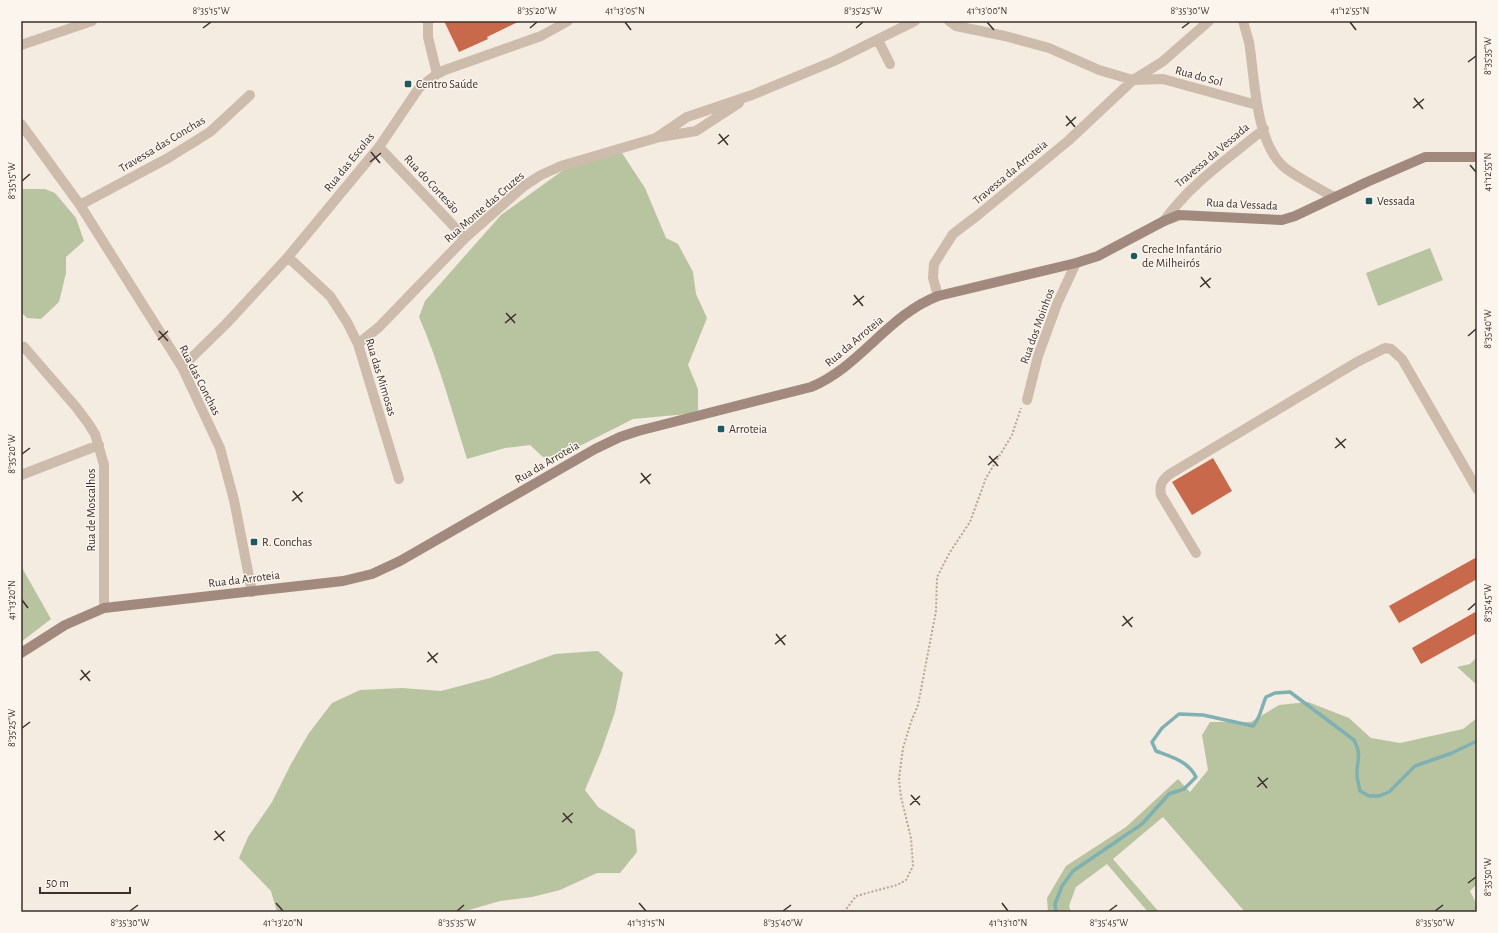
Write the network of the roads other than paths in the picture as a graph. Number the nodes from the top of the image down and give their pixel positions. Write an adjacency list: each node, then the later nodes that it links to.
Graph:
1 (92, 21): 9 (street)
2 (428, 21): 11 (street)
3 (568, 21): 11 (street, Rua das Escolas)
4 (915, 21): 8 (street, Rua Monte das Cruzes)
5 (948, 21): 12 (street)
6 (1209, 21): 12 (street)
7 (1243, 21): 15 (street)
8 (878, 40): 10 (street); 14 (street, Rua Monte das Cruzes)
9 (21, 45)
10 (890, 64)
11 (437, 74): 19 (street, Rua das Escolas)
12 (1133, 80): 15 (street, Rua do Sol); 27 (street, Travessa da Arroteia)
13 (250, 95): 22 (street, Travessa das Conchas)
14 (752, 95): 18 (street, Rua Monte das Cruzes); 18 (street, Rua Monte das Cruzes)
15 (1257, 105): 17 (street)
16 (21, 124): 22 (street, Rua das Conchas)
17 (1264, 129): 21 (street); 23 (street, Travessa da Vessada)
18 (656, 138): 24 (street, Rua Monte das Cruzes)
19 (379, 147): 24 (street, Rua do Cortesão); 25 (street, Rua das Escolas)
20 (1477, 158): 21 (main road, Rua da Vessada)
21 (1334, 197): 23 (main road, Rua da Vessada)
22 (80, 205): 30 (street, Rua das Conchas)
23 (1164, 221): 26 (main road, Rua da Vessada)
24 (465, 238): 28 (street, Rua Monte das Cruzes)
25 (288, 257): 28 (street, Rua das Mimosas); 30 (street, Rua das Escolas)
26 (1076, 263): 27 (main road, Rua da Arroteia); 31 (street, Rua dos Moinhos)
27 (938, 296): 37 (main road, Rua da Arroteia)
28 (358, 344): 34 (street, Rua das Mimosas)
29 (22, 346): 32 (street, Rua de Moscalhos)
30 (182, 368): 37 (street, Rua das Conchas)
31 (1027, 400)
32 (99, 445): 33 (street); 38 (street, Rua de Moscalhos)
33 (23, 470)
34 (399, 479)
35 (1477, 489): 36 (street)
36 (1196, 553)
37 (252, 592): 38 (main road, Rua da Arroteia)
38 (104, 608): 39 (main road, Rua da Arroteia)
39 (21, 653)

